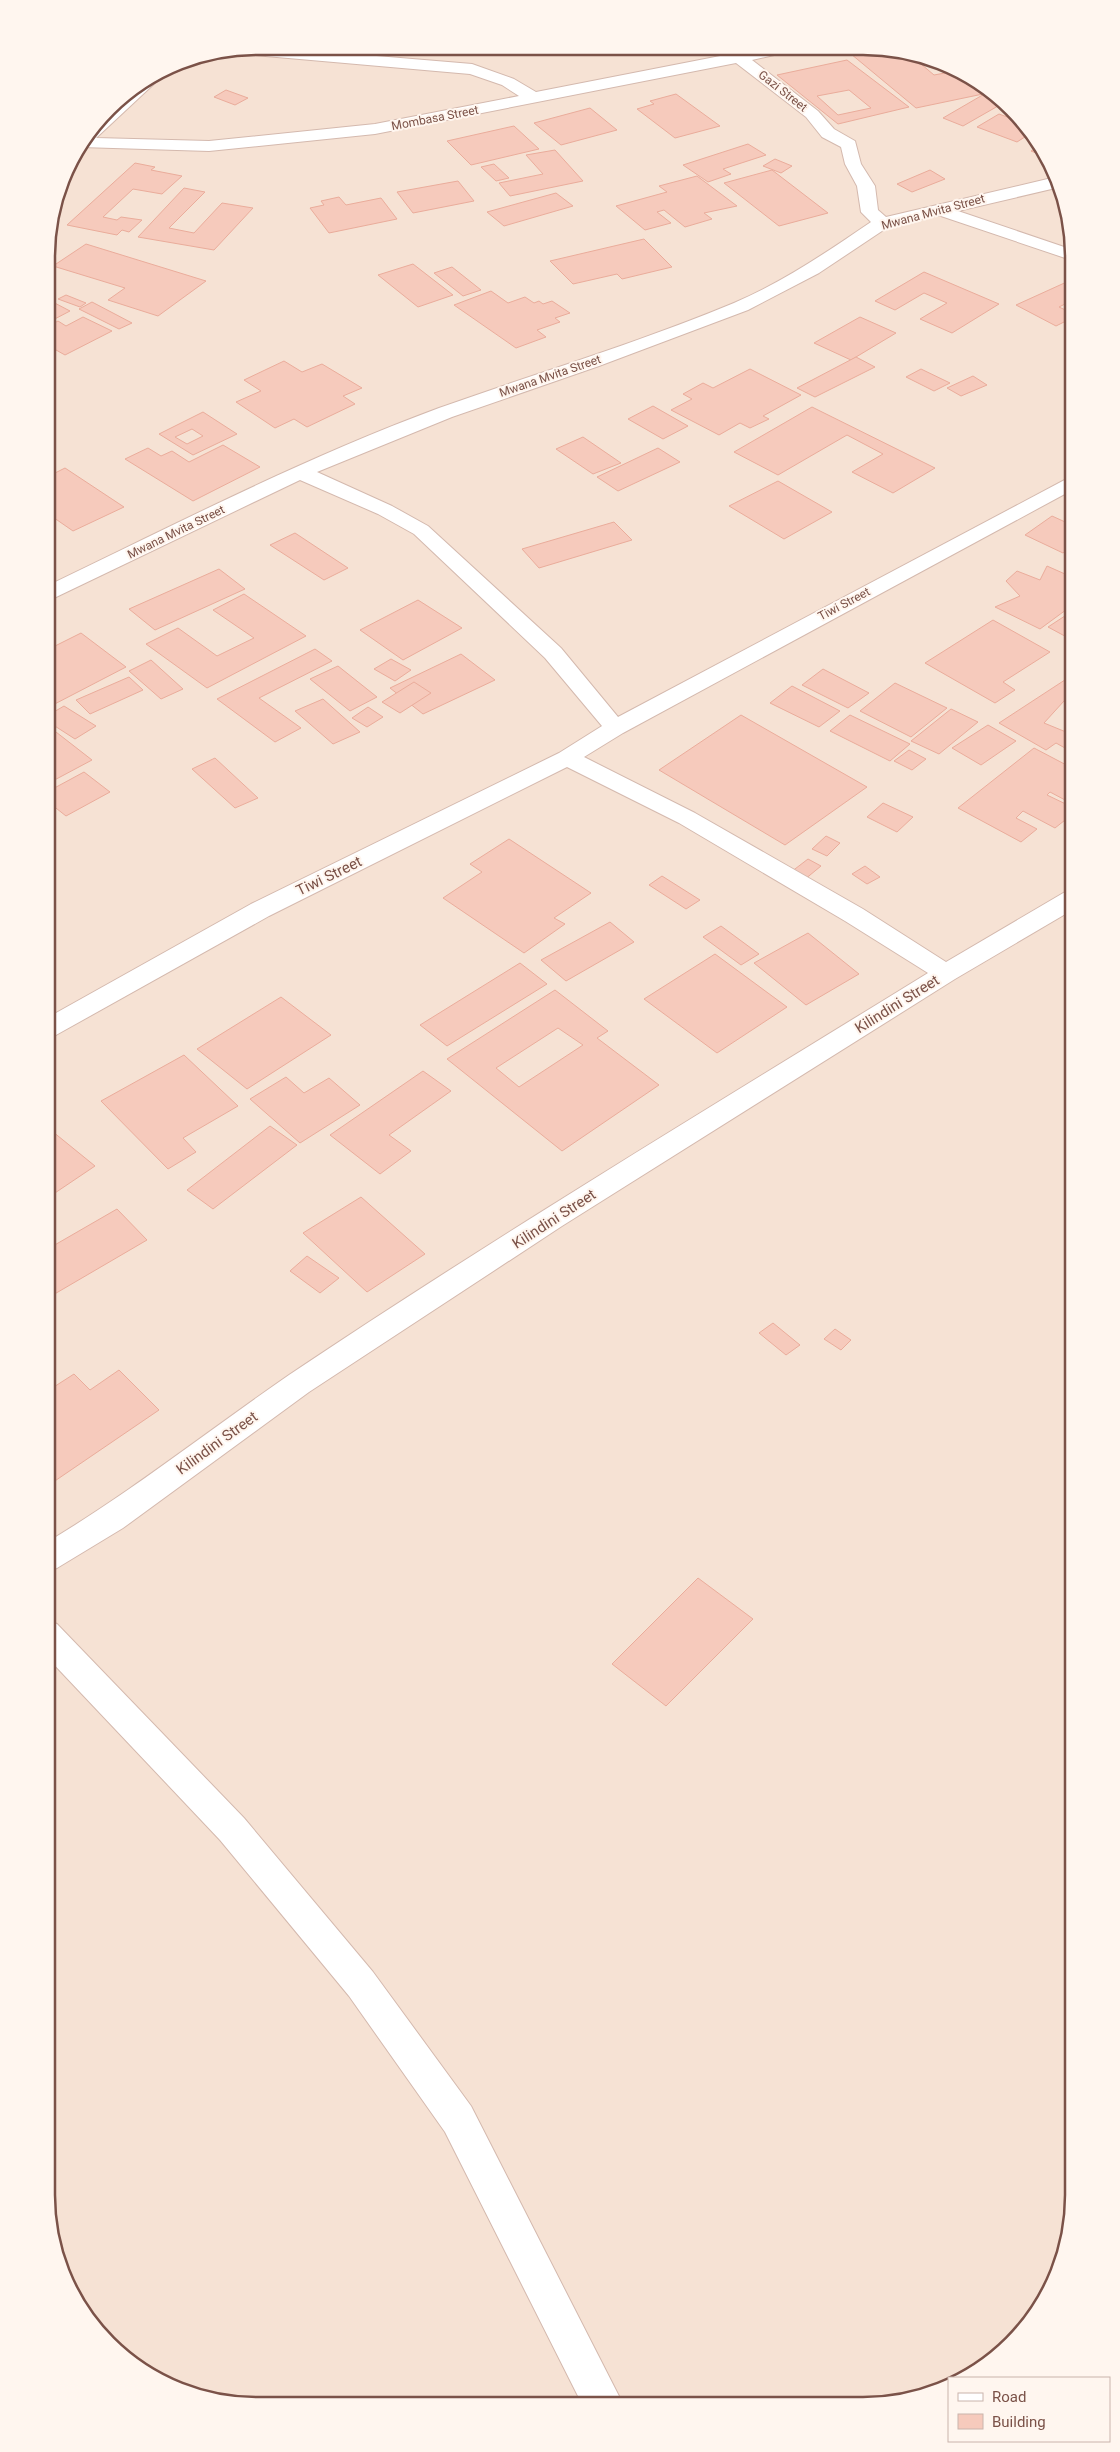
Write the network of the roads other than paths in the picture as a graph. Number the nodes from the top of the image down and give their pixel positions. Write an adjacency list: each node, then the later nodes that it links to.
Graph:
1 (312, 55): 4 (street)
2 (756, 55): 3 (street, Mombasa Street)
3 (740, 58): 4 (street, Mombasa Street); 8 (street, Gazi Street)
4 (535, 99): 5 (street, Mombasa Street)
5 (90, 143)
6 (1051, 184): 7 (street, Mwana Mvita Street)
7 (939, 210): 8 (street, Mwana Mvita Street); 9 (street)
8 (882, 223): 10 (street, Mwana Mvita Street)
9 (1065, 253)
10 (300, 472): 12 (street, Mwana Mvita Street); 13 (street)
11 (1065, 486): 13 (street, Tiwi Street)
12 (55, 590)
13 (615, 728): 14 (street, Tiwi Street)
14 (567, 758): 16 (street); 17 (street, Tiwi Street)
15 (1065, 903): 16 (street, Kilindini Street)
16 (946, 973): 18 (street, Kilindini Street)
17 (55, 1024)
18 (55, 1554)
19 (55, 1643): 20 (street)
20 (599, 2397)

